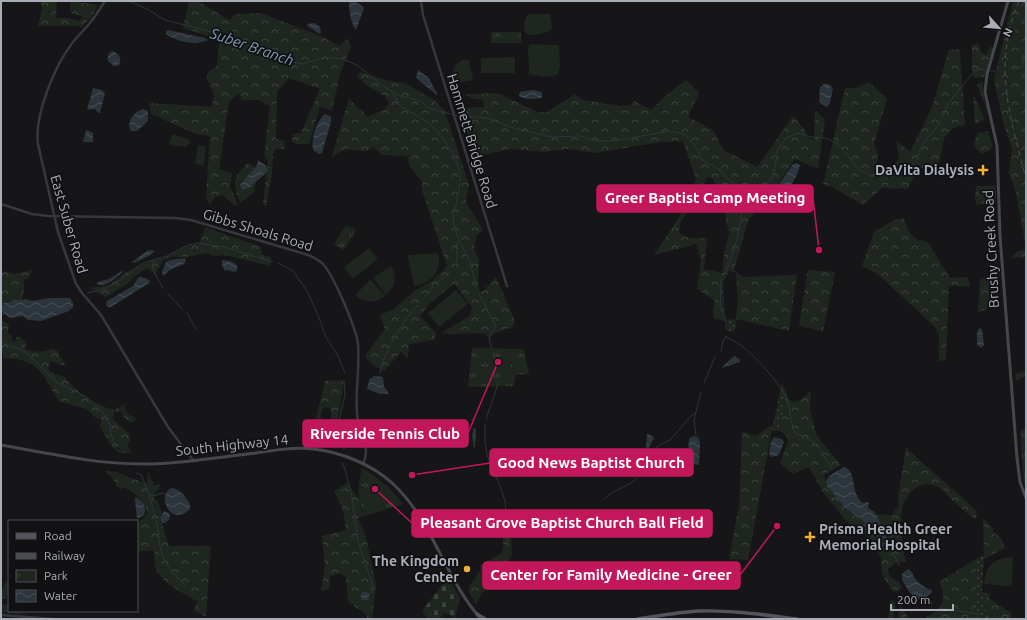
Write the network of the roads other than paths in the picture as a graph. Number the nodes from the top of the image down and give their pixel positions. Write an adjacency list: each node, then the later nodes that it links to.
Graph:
1 (105, 1): 5 (street, East Suber Road)
2 (421, 1): 6 (street, Hammett Bridge Road)
3 (1008, 1): 10 (main road, Brushy Creek Road)
4 (1, 204): 5 (street, Gibbs Shoals Road)
5 (54, 217): 8 (street, East Suber Road); 9 (street, Gibbs Shoals Road)
6 (506, 286)
7 (1, 445): 8 (main road, South Highway 14)
8 (193, 460): 9 (main road, South Highway 14)
9 (363, 464): 11 (main road, South Highway 14)
10 (1026, 498)
11 (477, 614): 14 (main road, South Highway 14); 15 (main road)
12 (1, 615): 13 (street)
13 (53, 619)
14 (481, 619)
15 (485, 619)
16 (638, 619): 17 (main road)
17 (797, 619)

